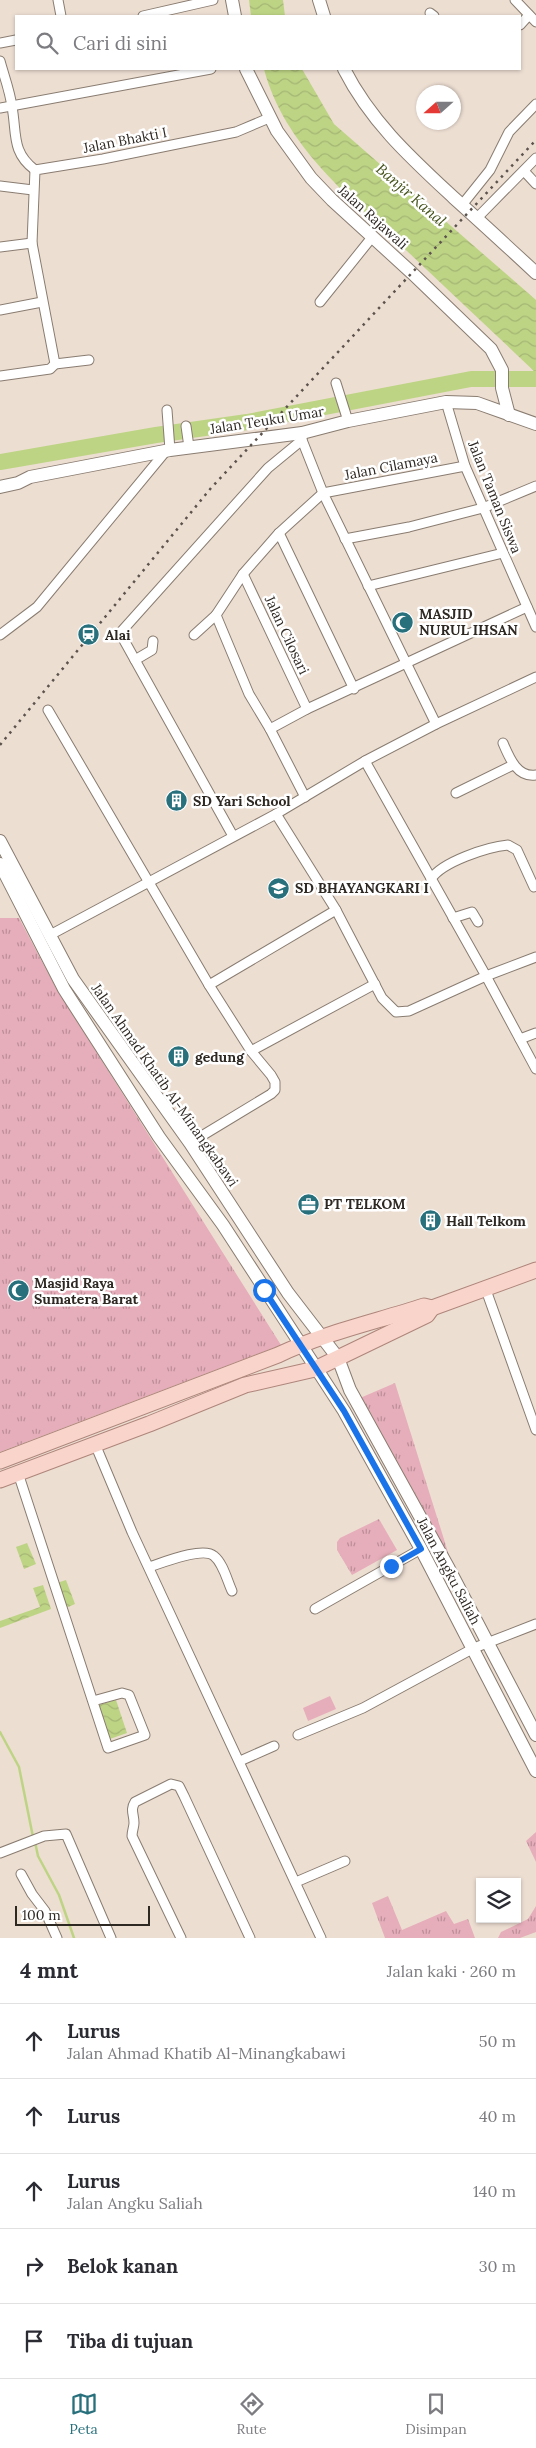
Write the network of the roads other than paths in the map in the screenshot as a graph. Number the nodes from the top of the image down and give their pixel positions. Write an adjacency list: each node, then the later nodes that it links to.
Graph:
1 (58, 0): 6 (street)
2 (213, 0): 7 (street)
3 (232, 0): 8 (main road)
4 (319, 0): 9 (main road)
5 (515, 0): 10 (street)
6 (61, 15)
7 (147, 15)
8 (234, 15)
9 (324, 15)
10 (533, 18): 11 (street)
11 (521, 24)
12 (15, 40): 13 (street)
13 (0, 44)
14 (0, 61): 19 (street)
15 (205, 70): 19 (street)
16 (246, 70): 21 (main road, Jalan Rajawali)
17 (345, 70): 28 (main road)
18 (536, 104): 28 (street)
19 (12, 105): 20 (street); 23 (street)
20 (0, 108)
21 (269, 118): 23 (street, Jalan Bhakti I); 30 (main road, Jalan Rajawali)
22 (536, 158): 24 (street)
23 (35, 170): 27 (street)
24 (524, 170): 25 (street); 29 (street)
25 (536, 184)
26 (0, 186): 27 (street)
27 (33, 190): 31 (street)
28 (462, 205): 29 (main road)
29 (476, 219): 33 (main road)
30 (373, 236): 35 (street); 43 (main road, Jalan Rajawali)
31 (32, 244): 32 (street); 34 (street)
32 (0, 247)
33 (536, 272)
34 (42, 302): 36 (street); 38 (street)
35 (320, 302)
36 (0, 310)
37 (90, 360): 38 (street)
38 (54, 364): 39 (street)
39 (0, 376)
40 (338, 387): 44 (street)
41 (446, 402): 43 (main road, Jalan Teuku Umar); 44 (main road, Jalan Teuku Umar); 50 (street, Jalan Taman Siswa)
42 (166, 410): 49 (street)
43 (509, 415): 45 (main road, Jalan Teuku Umar)
44 (347, 417): 47 (main road, Jalan Teuku Umar)
45 (536, 424)
46 (187, 427): 48 (street)
47 (302, 437): 48 (main road, Jalan Teuku Umar); 55 (street); 68 (street)
48 (189, 443): 49 (main road, Jalan Teuku Umar)
49 (168, 448): 51 (main road, Jalan Teuku Umar); 66 (street)
50 (465, 466): 55 (street, Jalan Cilamaya); 56 (street, Jalan Taman Siswa)
51 (30, 477): 52 (main road, Jalan Teuku Umar); 54 (main road, Jalan Teuku Umar)
52 (0, 478)
53 (536, 486): 56 (street)
54 (0, 487)
55 (323, 493): 57 (street); 58 (street)
56 (483, 508): 58 (street); 59 (street, Jalan Taman Siswa)
57 (279, 533): 60 (street); 71 (street)
58 (345, 539): 61 (street)
59 (503, 553): 61 (street); 62 (street, Jalan Taman Siswa)
60 (243, 574): 63 (street); 72 (street, Jalan Cilosari)
61 (368, 586): 69 (street)
62 (527, 607): 64 (street, Jalan Taman Siswa); 69 (street)
63 (216, 615): 65 (street); 75 (street)
64 (536, 627)
65 (197, 629)
66 (0, 635)
67 (153, 641): 68 (street)
68 (135, 660): 83 (street)
69 (406, 663): 71 (street); 74 (street)
70 (536, 678): 74 (street)
71 (354, 689): 72 (street)
72 (307, 709): 75 (street)
73 (48, 710): 87 (street)
74 (436, 724): 77 (street)
75 (270, 729): 81 (street)
76 (504, 743): 78 (street)
77 (365, 762): 81 (street); 86 (street)
78 (512, 765): 79 (street); 80 (street)
79 (536, 775)
80 (456, 793)
81 (305, 797): 82 (street)
82 (276, 814): 83 (street); 89 (street)
83 (233, 836): 87 (street)
84 (0, 840): 92 (main road, Jalan Ahmad Khatib Al-Minangkabawi)
85 (0, 864): 100 (main road, Jalan Ahmad Khatib Al-Minangkabawi)
86 (431, 879): 88 (street); 90 (street)
87 (148, 882): 92 (street); 96 (street)
88 (534, 887)
89 (336, 910): 95 (street); 96 (street)
90 (453, 918): 91 (street); 94 (street)
91 (478, 922)
92 (50, 935): 98 (main road, Jalan Ahmad Khatib Al-Minangkabawi)
93 (536, 957): 94 (street)
94 (486, 976): 95 (street); 99 (street)
95 (375, 984): 101 (street)
96 (208, 985): 101 (street)
97 (536, 1033): 99 (street)
98 (113, 1035): 100 (main road); 103 (main road, Jalan Ahmad Khatib Al-Minangkabawi)
99 (520, 1038): 102 (street)
100 (99, 1044): 108 (main road, Jalan Ahmad Khatib Al-Minangkabawi)
101 (251, 1051): 103 (street)
102 (536, 1069)
103 (190, 1143): 107 (main road, Jalan Ahmad Khatib Al-Minangkabawi)
104 (536, 1270): 105 (main road)
105 (486, 1290): 106 (main road); 111 (street)
106 (432, 1308): 107 (main road); 109 (main road)
107 (321, 1336): 108 (main road); 109 (main road, Jalan Ahmad Khatib Al-Minangkabawi)
108 (300, 1345): 110 (main road, Jalan Ahmad Khatib Al-Minangkabawi); 113 (main road)
109 (338, 1358): 110 (main road); 121 (main road, Jalan Angku Saliah)
110 (315, 1369): 112 (main road); 116 (main road, Jalan Angku Saliah)
111 (535, 1425)
112 (96, 1444): 114 (main road); 117 (street)
113 (0, 1461)
114 (18, 1473): 115 (main road); 123 (street)
115 (0, 1480)
116 (421, 1549): 119 (street); 122 (main road, Jalan Angku Saliah)
117 (149, 1567): 118 (street); 127 (street)
118 (232, 1591)
119 (315, 1609)
120 (536, 1624): 121 (street)
121 (488, 1642): 122 (street); 125 (main road, Jalan Angku Saliah)
122 (474, 1648): 124 (street); 128 (main road, Jalan Angku Saliah)
123 (93, 1701): 123 (street)
124 (298, 1735)
125 (536, 1735)
126 (274, 1746): 127 (street)
127 (240, 1761): 132 (street)
128 (536, 1771)
129 (0, 1851): 134 (street)
130 (345, 1861): 132 (street)
131 (21, 1874): 133 (street)
132 (296, 1882): 137 (street)
133 (57, 1938)
134 (111, 1938)
135 (181, 1938): 136 (street)
136 (250, 1938)
137 (321, 1938)

